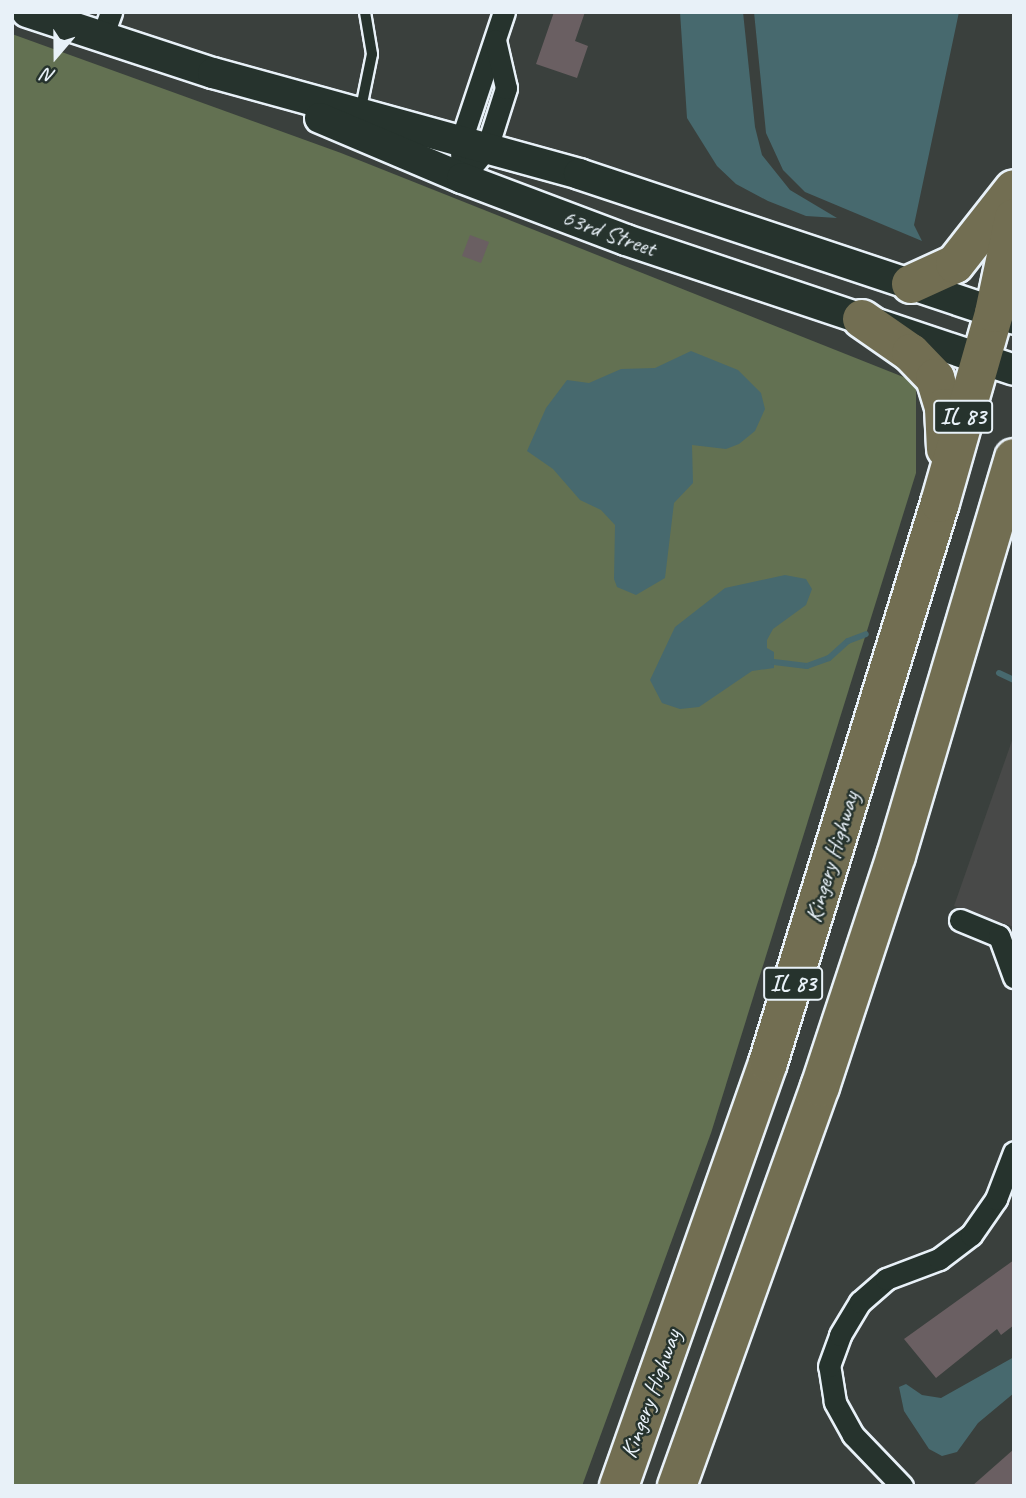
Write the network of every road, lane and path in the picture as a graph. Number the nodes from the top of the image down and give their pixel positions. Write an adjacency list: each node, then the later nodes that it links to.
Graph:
1 (27, 12): 4 (street, 63rd Street)
2 (365, 12): 6 (lane)
3 (504, 12): 7 (street)
4 (107, 25): 5 (street, 63rd Street)
5 (213, 72): 6 (street, 63rd Street); 8 (street, 63rd Street)
6 (360, 113): 7 (street, 63rd Street)
7 (474, 145): 8 (street); 11 (street, 63rd Street)
8 (462, 178): 13 (street, 63rd Street)
9 (1014, 189): 11 (highway)
10 (1014, 218): 12 (highway, Kingery Highway / IL 83)
11 (911, 284): 12 (street, 63rd Street)
12 (1004, 316): 14 (highway, Kingery Highway / IL 83)
13 (862, 319): 14 (street, 63rd Street); 16 (highway)
14 (997, 365): 16 (highway, Kingery Highway / IL 83)
15 (1014, 458): 17 (highway, IL 83)
16 (947, 475): 21 (highway, Kingery Highway / IL 83)
17 (1005, 509): 22 (highway, IL 83)
18 (960, 920): 19 (street)
19 (1014, 977)
20 (1014, 1152): 23 (street)
21 (619, 1486)
22 (677, 1486)
23 (902, 1486)

